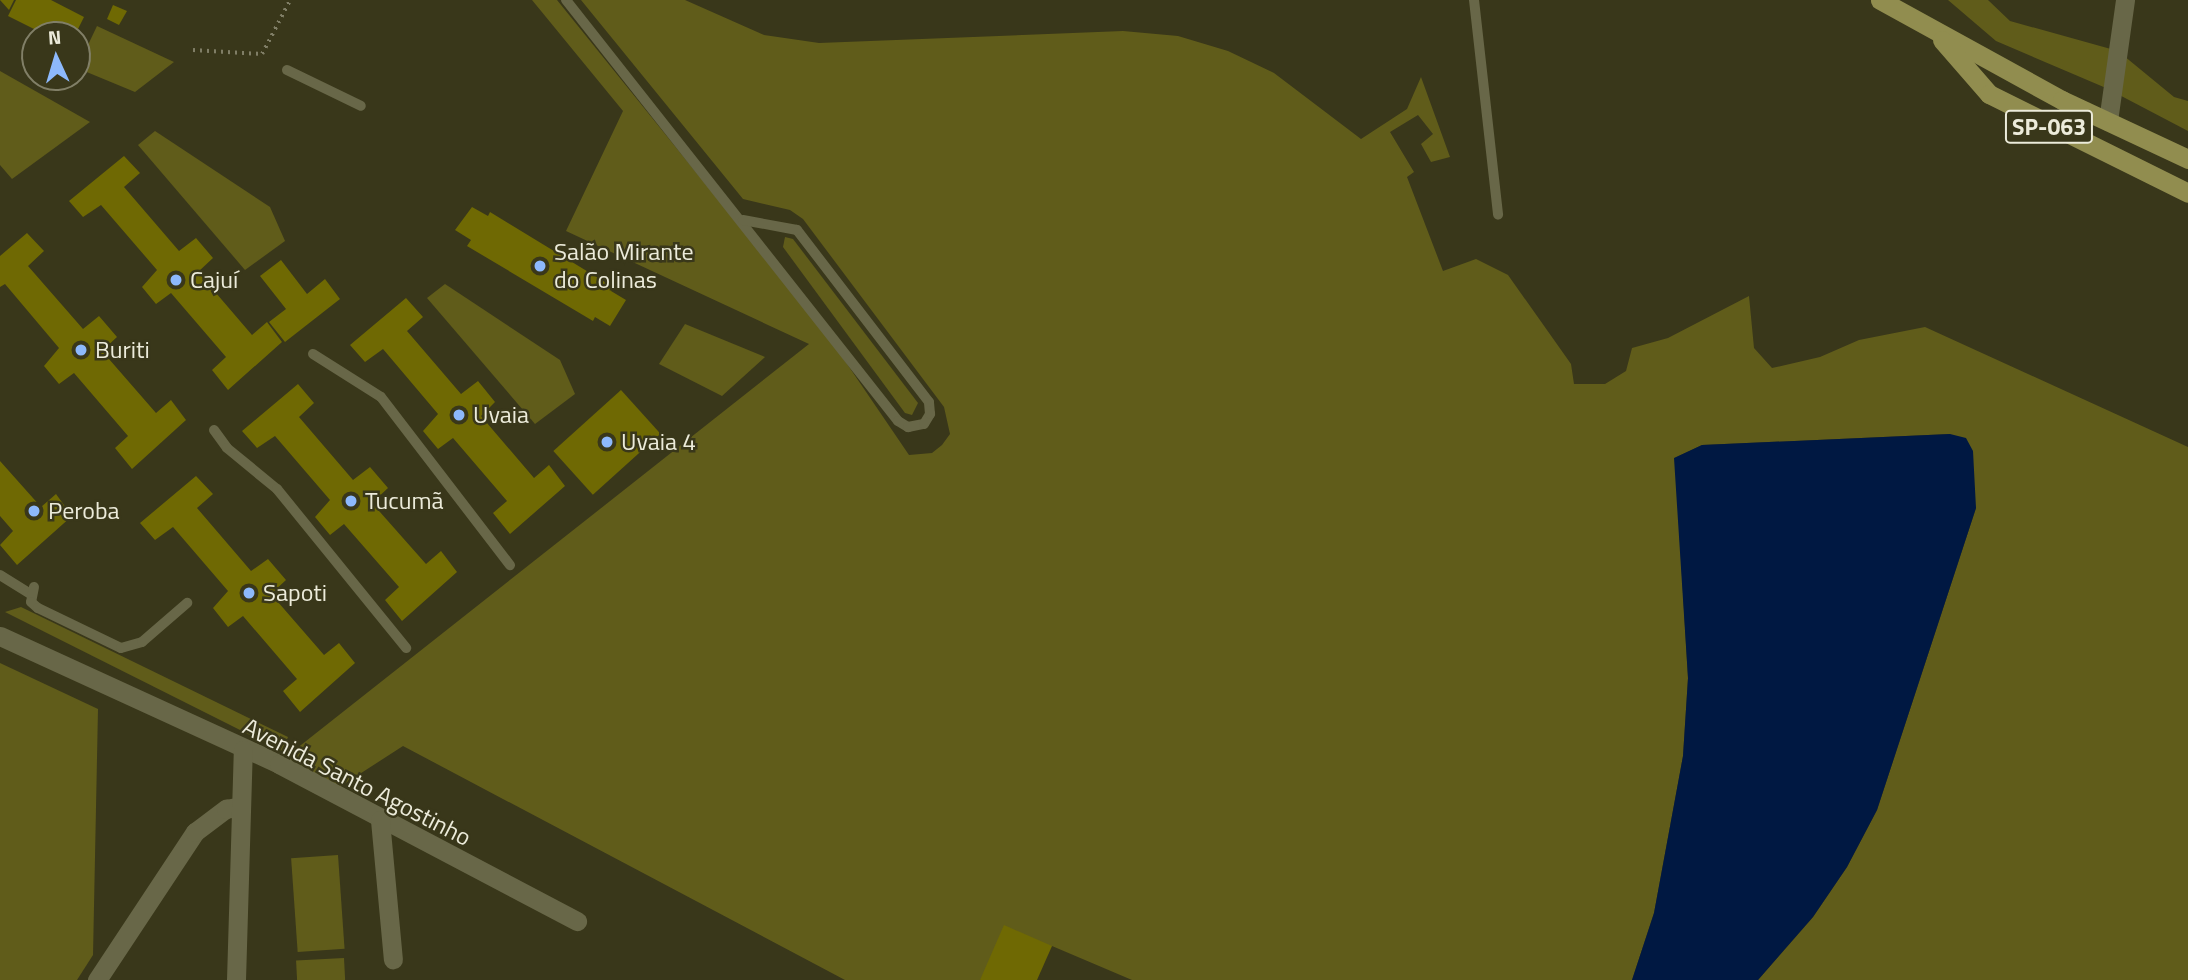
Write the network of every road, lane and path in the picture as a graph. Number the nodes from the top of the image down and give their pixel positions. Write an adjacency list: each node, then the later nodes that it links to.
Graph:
1 (290, 0): 7 (path)
2 (566, 0): 14 (lane)
3 (1474, 0): 13 (lane)
4 (1880, 0): 6 (main road, SP-063)
5 (2125, 0): 10 (street)
6 (1932, 29): 10 (main road, SP-063); 12 (main road, SP-063)
7 (193, 50)
8 (287, 70): 9 (lane)
9 (361, 106)
10 (2108, 121): 11 (main road, SP-063)
11 (2188, 159)
12 (2188, 193)
13 (1498, 215)
14 (743, 220): 14 (lane)
15 (313, 354): 17 (lane)
16 (214, 430): 21 (lane)
17 (509, 565)
18 (0, 575): 19 (lane)
19 (187, 603)
20 (0, 636): 22 (street, Avenida Santo Agostinho)
21 (406, 648)
22 (243, 750): 23 (street); 24 (street, Avenida Santo Agostinho)
23 (241, 806): 27 (street); 28 (street)
24 (380, 820): 25 (street, Avenida Santo Agostinho); 26 (street)
25 (577, 922)
26 (393, 960)
27 (97, 980)
28 (236, 980)

